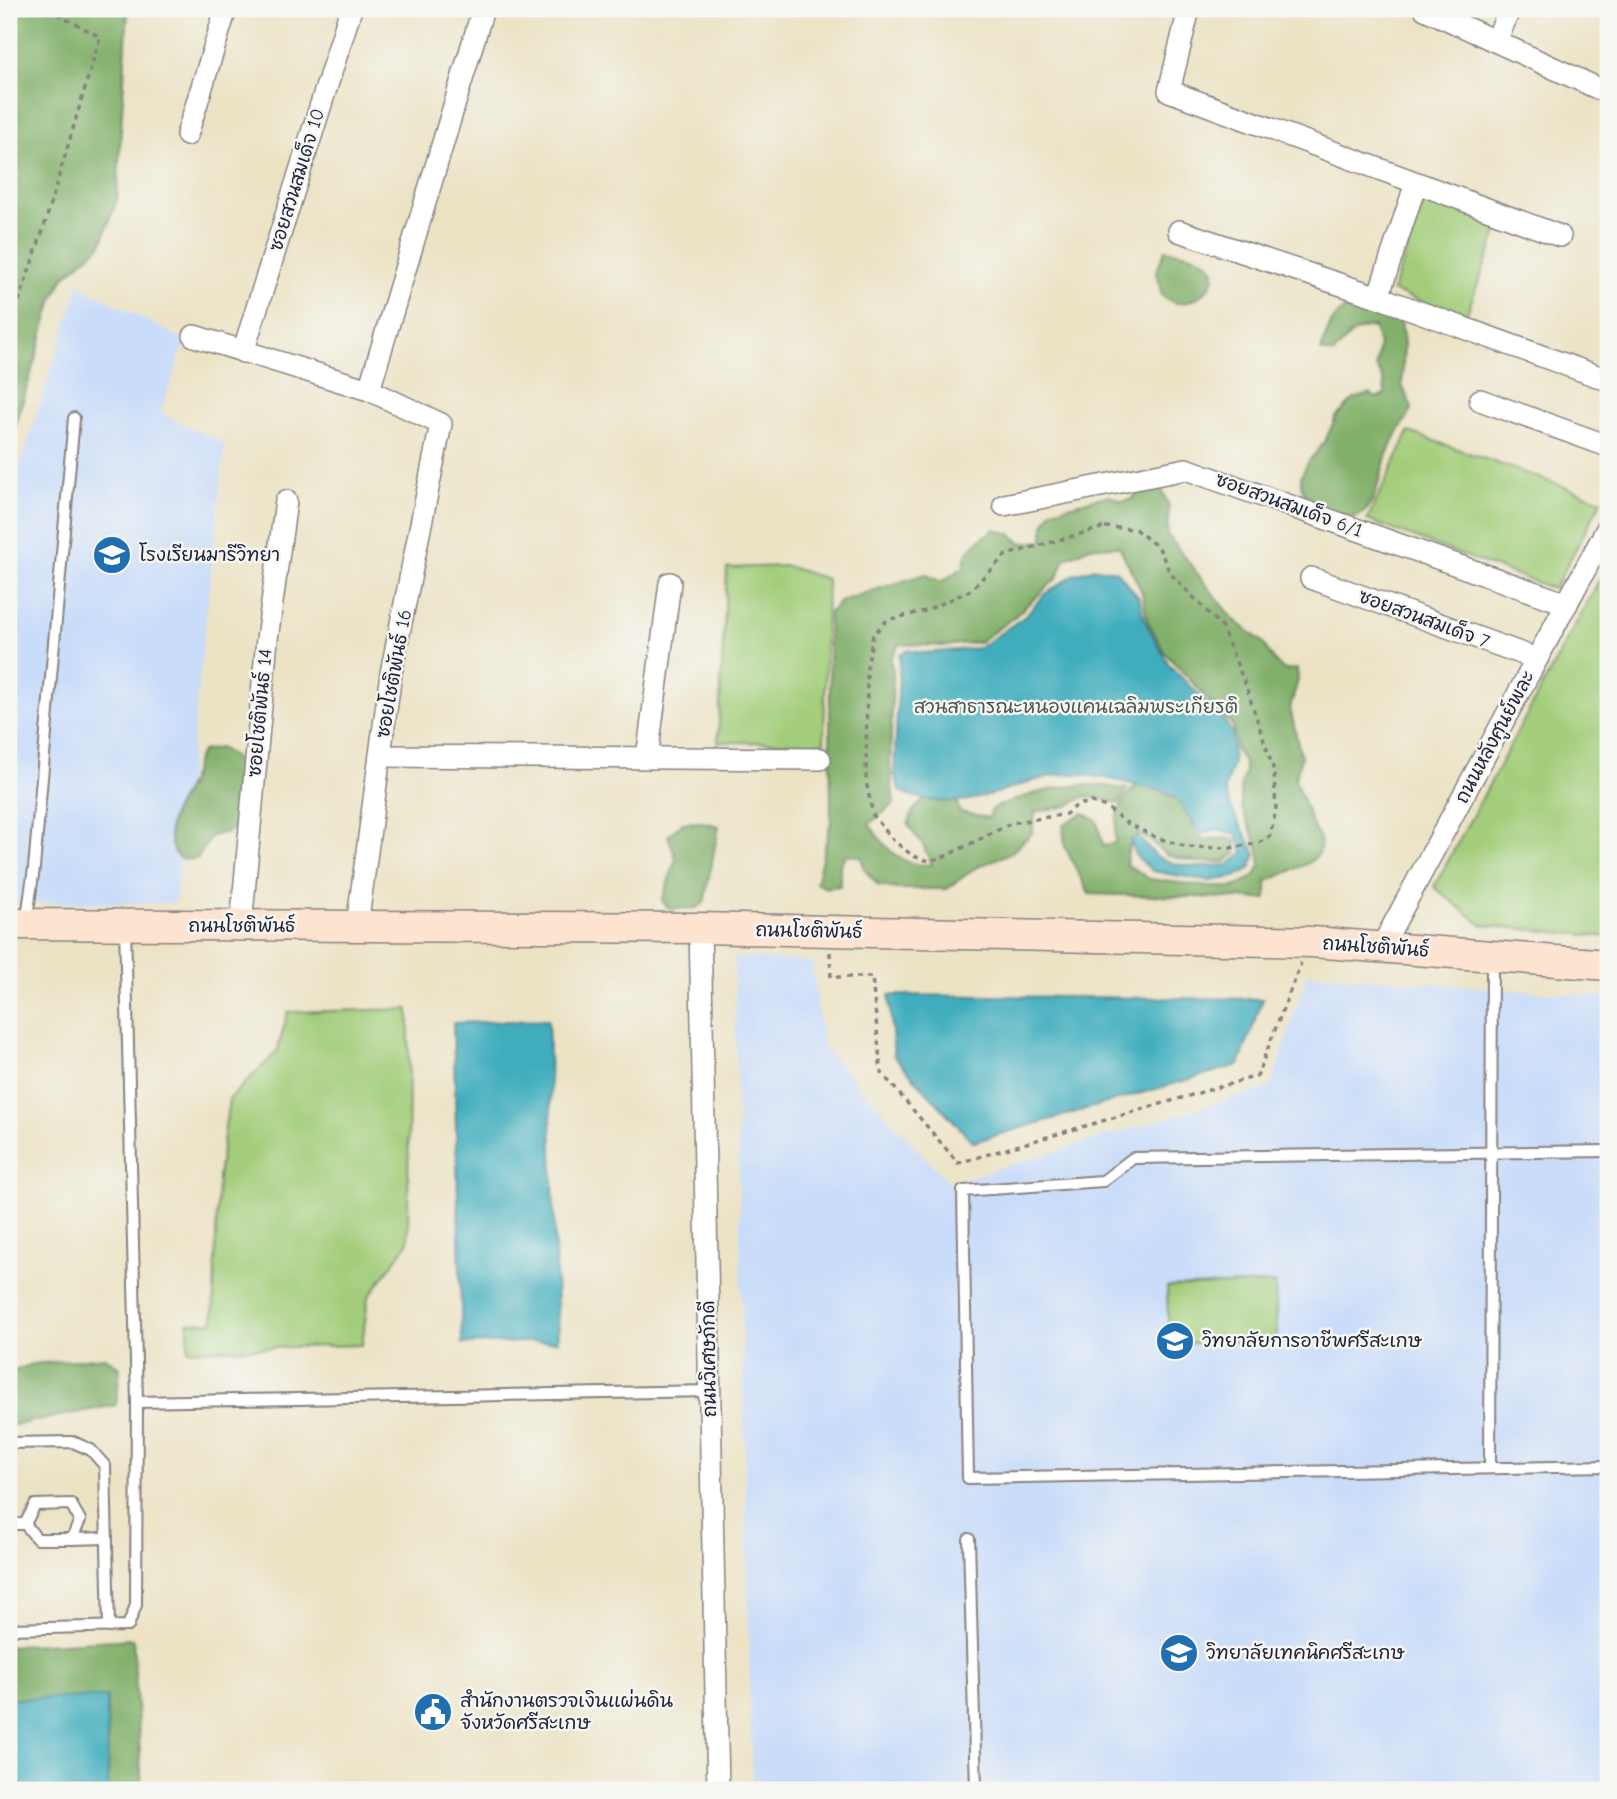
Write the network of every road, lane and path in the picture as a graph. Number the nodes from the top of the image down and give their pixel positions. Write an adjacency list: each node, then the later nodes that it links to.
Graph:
1 (48, 9): 15 (path)
2 (226, 9): 10 (street)
3 (351, 9): 17 (street, ซอยสวนสมเด็จ 10)
4 (483, 9): 19 (street)
5 (1189, 9): 11 (street)
6 (1425, 9): 8 (street)
7 (1510, 9): 8 (street)
8 (1496, 41): 9 (street)
9 (1608, 93)
10 (187, 135)
11 (1416, 183): 13 (street); 14 (street)
12 (1179, 231): 14 (street)
13 (1560, 236)
14 (1378, 297): 18 (street)
15 (9, 330)
16 (194, 335): 17 (street)
17 (243, 352): 19 (street)
18 (1608, 380)
19 (369, 390): 30 (street, ซอยโชติพันธ์ 16)
20 (1480, 400): 22 (street)
21 (74, 418): 34 (lane)
22 (1608, 446)
23 (286, 501): 36 (street, ซอยโชติพันธ์ 14)
24 (1004, 505): 28 (street, ซอยสวนสมเด็จ 6/1)
25 (1608, 527): 28 (street, ถนนหลังศูนย์พละ)
26 (1311, 578): 29 (street, ซอยสวนสมเด็จ 7)
27 (670, 583): 31 (street)
28 (1567, 604): 29 (street, ถนนหลังศูนย์พละ)
29 (1537, 659): 41 (street, ถนนหลังศูนย์พละ)
30 (380, 756): 31 (street); 37 (street, ซอยโชติพันธ์ 16)
31 (647, 758): 32 (street)
32 (820, 759)
33 (1259, 843): 33 (path)
34 (17, 924): 35 (street, ถนนโชติพันธ์)
35 (125, 925): 36 (street, ถนนโชติพันธ์); 47 (lane)
36 (241, 926): 37 (street, ถนนโชติพันธ์)
37 (357, 926): 38 (street, ถนนโชติพันธ์)
38 (700, 928): 39 (street, ถนนโชติพันธ์); 46 (street, ถนนวิเศษภักดี)
39 (830, 931): 40 (street, ถนนโชติพันธ์); 40 (path)
40 (1312, 942): 41 (street, ถนนโชติพันธ์)
41 (1381, 947): 42 (street, ถนนโชติพันธ์)
42 (1492, 956): 43 (street, ถนนโชติพันธ์); 45 (lane)
43 (1608, 965)
44 (1608, 1151): 45 (lane)
45 (1491, 1153): 50 (lane); 50 (lane)
46 (710, 1391): 47 (lane); 58 (street, ถนนวิเศษภักดี)
47 (137, 1402): 56 (lane)
48 (9, 1443): 53 (lane)
49 (1608, 1466): 50 (lane)
50 (1490, 1468)
51 (9, 1524): 52 (lane)
52 (25, 1524): 54 (lane); 54 (lane)
53 (107, 1538): 54 (lane); 56 (lane)
54 (72, 1539)
55 (969, 1539): 59 (lane)
56 (109, 1627): 57 (lane)
57 (9, 1629)
58 (718, 1790)
59 (976, 1790)

